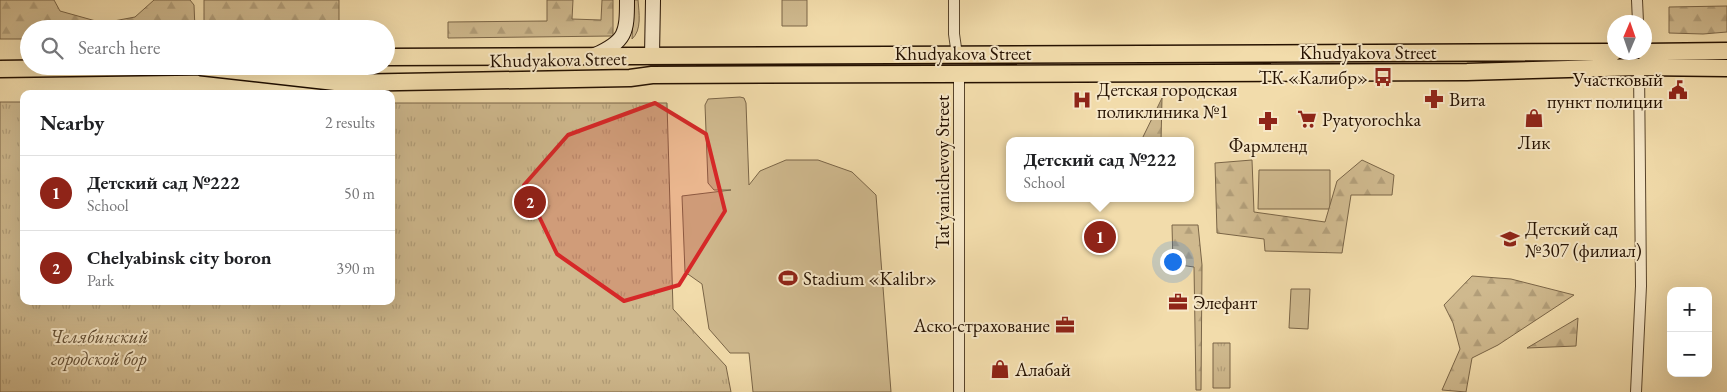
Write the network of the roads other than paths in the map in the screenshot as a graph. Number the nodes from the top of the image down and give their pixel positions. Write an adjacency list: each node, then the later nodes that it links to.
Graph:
1 (627, 0): 12 (main road)
2 (653, 0): 9 (main road)
3 (954, 0): 8 (street)
4 (1638, 0): 5 (street)
5 (1638, 15)
6 (1727, 51): 10 (main road, Khudyakova Street)
7 (1607, 52): 8 (main road, Khudyakova Street)
8 (957, 55): 9 (main road, Khudyakova Street); 19 (main road)
9 (652, 56): 12 (main road, Khudyakova Street); 21 (main road)
10 (1652, 56)
11 (395, 58): 12 (main road, Khudyakova Street)
12 (588, 58)
13 (1652, 58): 16 (main road, Khudyakova Street)
14 (1607, 60): 19 (main road, Khudyakova Street)
15 (1641, 60): 23 (street)
16 (1727, 68)
17 (0, 69): 18 (main road, Khudyakova Street)
18 (20, 69)
19 (960, 73): 21 (main road, Khudyakova Street); 22 (street, Tat'yanichevoy Street)
20 (276, 75): 21 (main road, Khudyakova Street)
21 (652, 75)
22 (959, 392)
23 (1636, 392)

